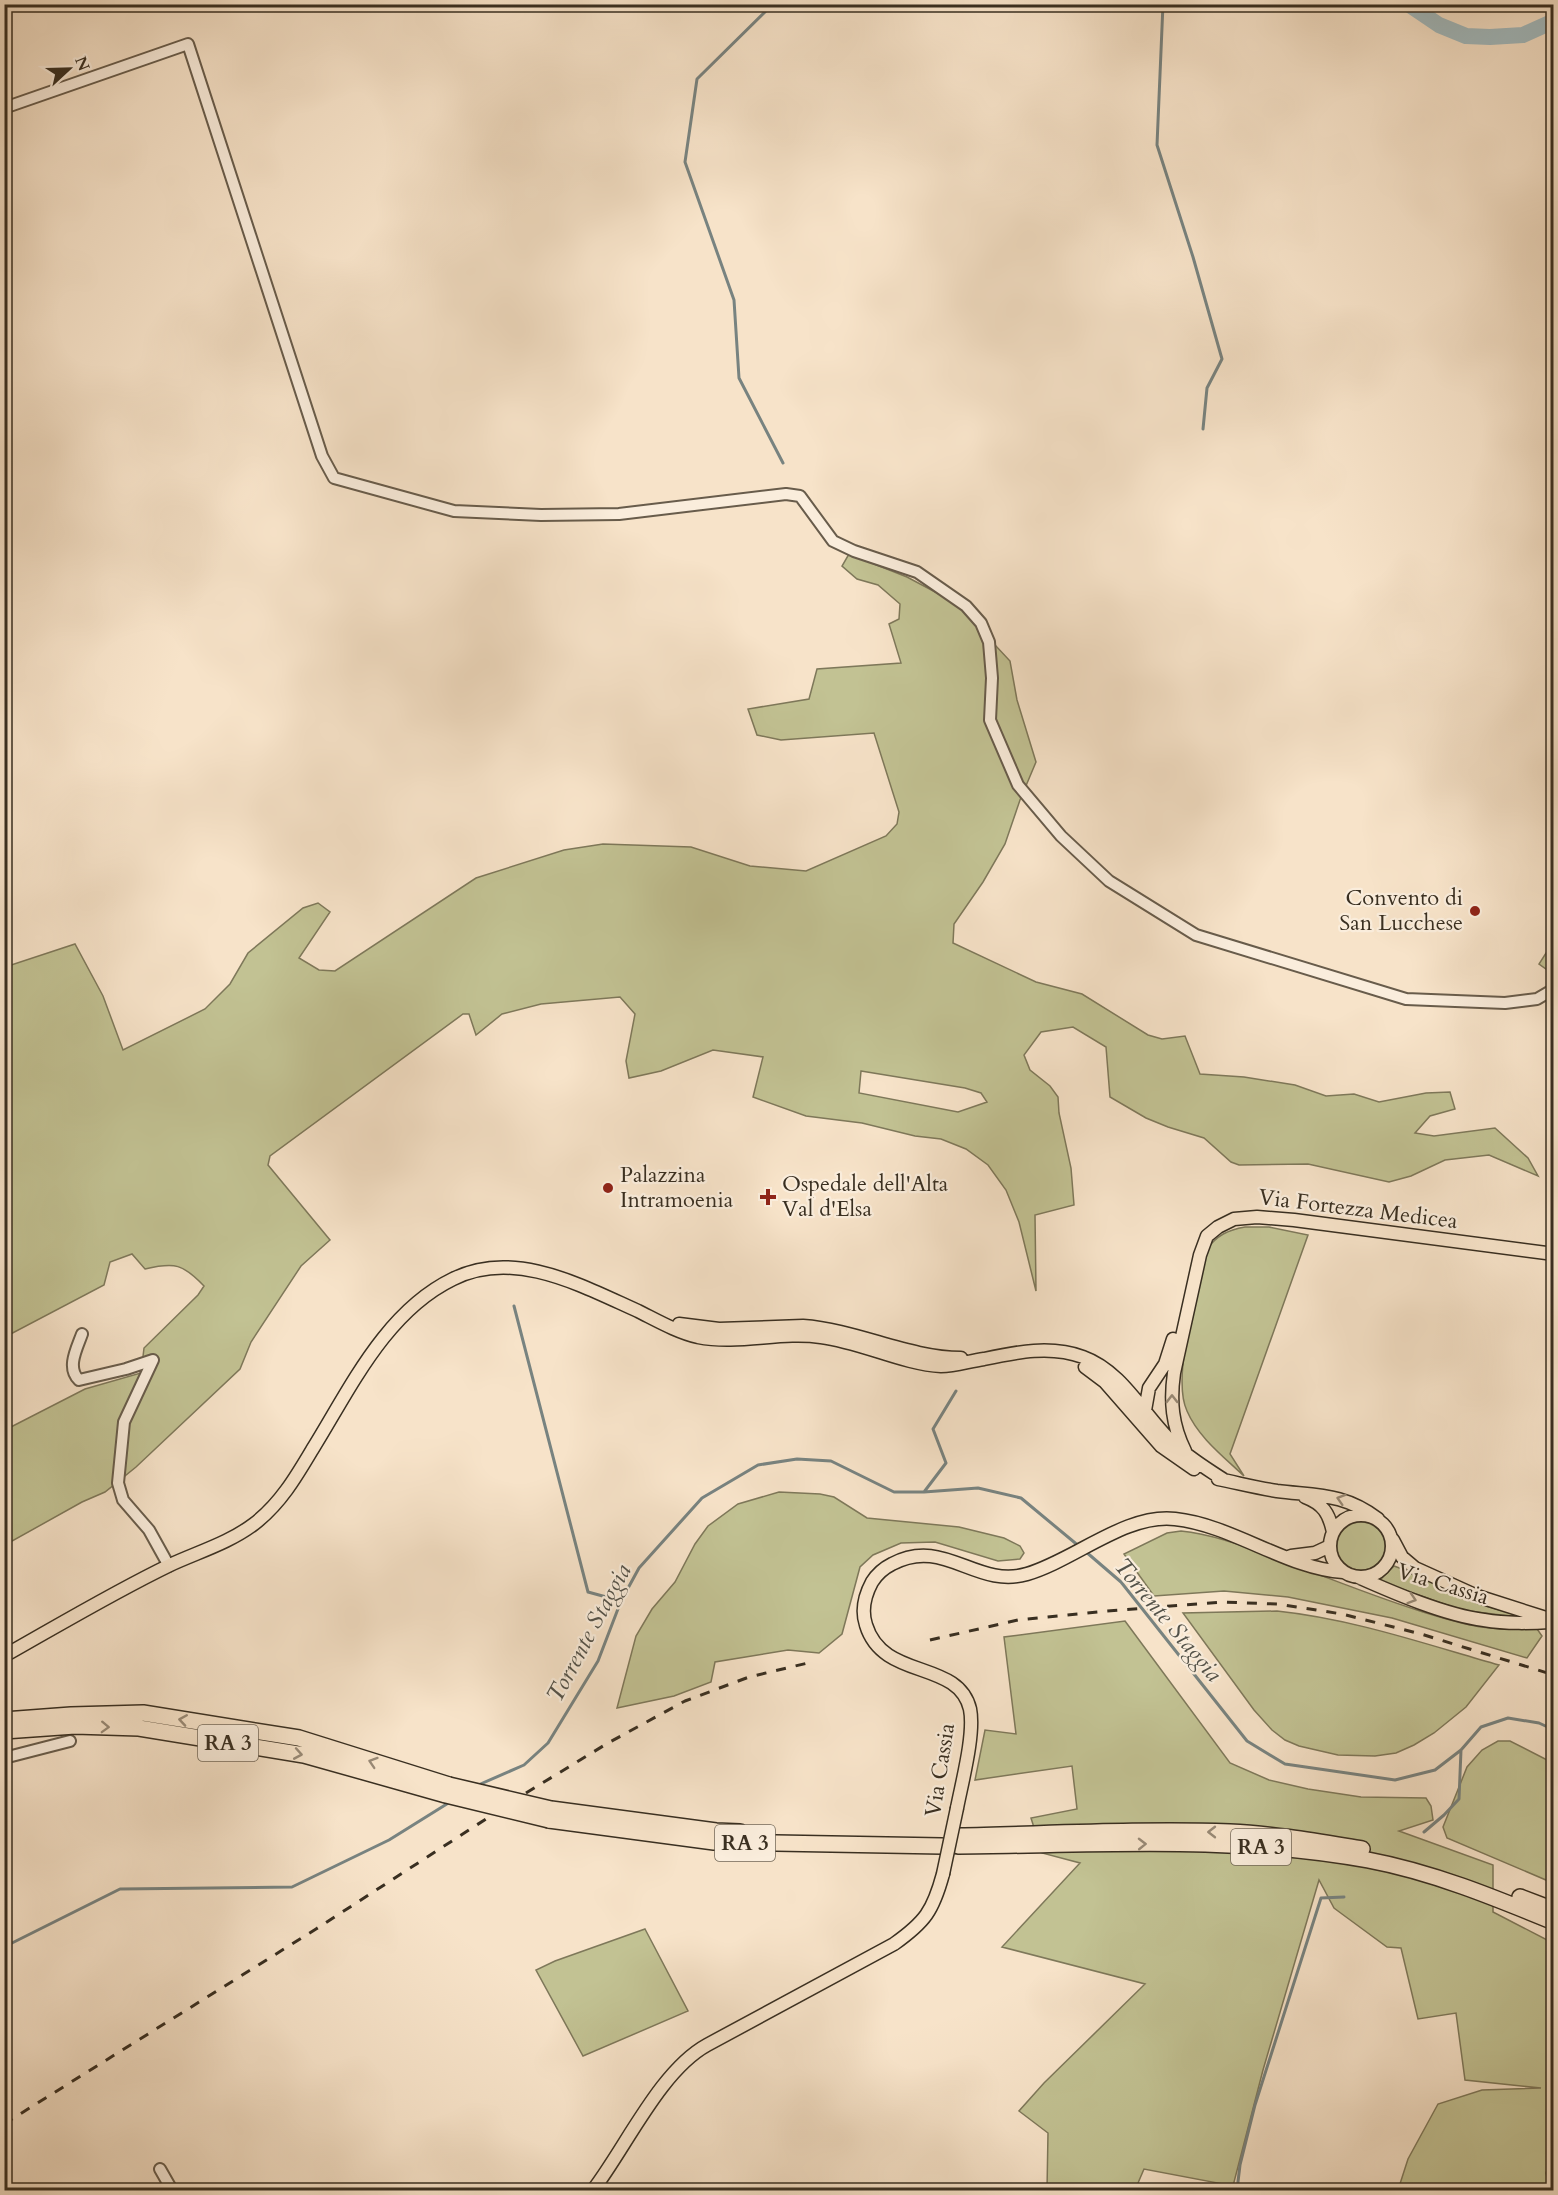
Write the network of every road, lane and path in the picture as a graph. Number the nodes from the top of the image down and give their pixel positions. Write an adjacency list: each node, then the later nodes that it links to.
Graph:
1 (4, 108): 2 (street)
2 (1554, 989)
3 (1207, 1236): 4 (main road, Via Fortezza Medicea); 9 (main road); 12 (main road, one-way to 3)
4 (1554, 1254)
5 (639, 1312): 8 (main road); 8 (main road); 21 (main road)
6 (82, 1334): 21 (street)
7 (1031, 1352): 8 (main road); 10 (main road); 13 (main road)
8 (980, 1359)
9 (1151, 1384): 10 (main road); 11 (main road)
10 (1125, 1389): 11 (main road)
11 (1145, 1412): 12 (main road); 13 (main road)
12 (1187, 1454): 14 (main road)
13 (1172, 1455): 14 (main road)
14 (1224, 1480): 15 (main road)
15 (1299, 1494): 16 (main road, one-way to 15); 17 (main road)
16 (1378, 1519): 17 (main road); 18 (main road, Via Cassia)
17 (1333, 1532): 19 (main road)
18 (1392, 1539): 23 (main road, Via Cassia); 24 (main road, Via Cassia)
19 (1330, 1546): 20 (main road); 22 (main road)
20 (1287, 1557): 22 (main road, Via Cassia); 36 (main road, Via Cassia, bridge)
21 (170, 1566): 25 (main road)
22 (1343, 1572): 23 (main road, Via Cassia)
23 (1358, 1577): 24 (main road, Via Cassia, one-way to 24)
24 (1554, 1621)
25 (4, 1656)
26 (4, 1720): 30 (highway, RA 3, one-way to 26)
27 (4, 1731): 30 (highway, RA 3, one-way to 30)
28 (70, 1741): 29 (street)
29 (4, 1758)
30 (448, 1790): 31 (highway, RA 3, bridge)
31 (943, 1841)
32 (1554, 1910): 33 (highway, RA 3, one-way to 33)
33 (1554, 1922)
34 (160, 2169): 35 (street)
35 (172, 2190)
36 (593, 2190)

